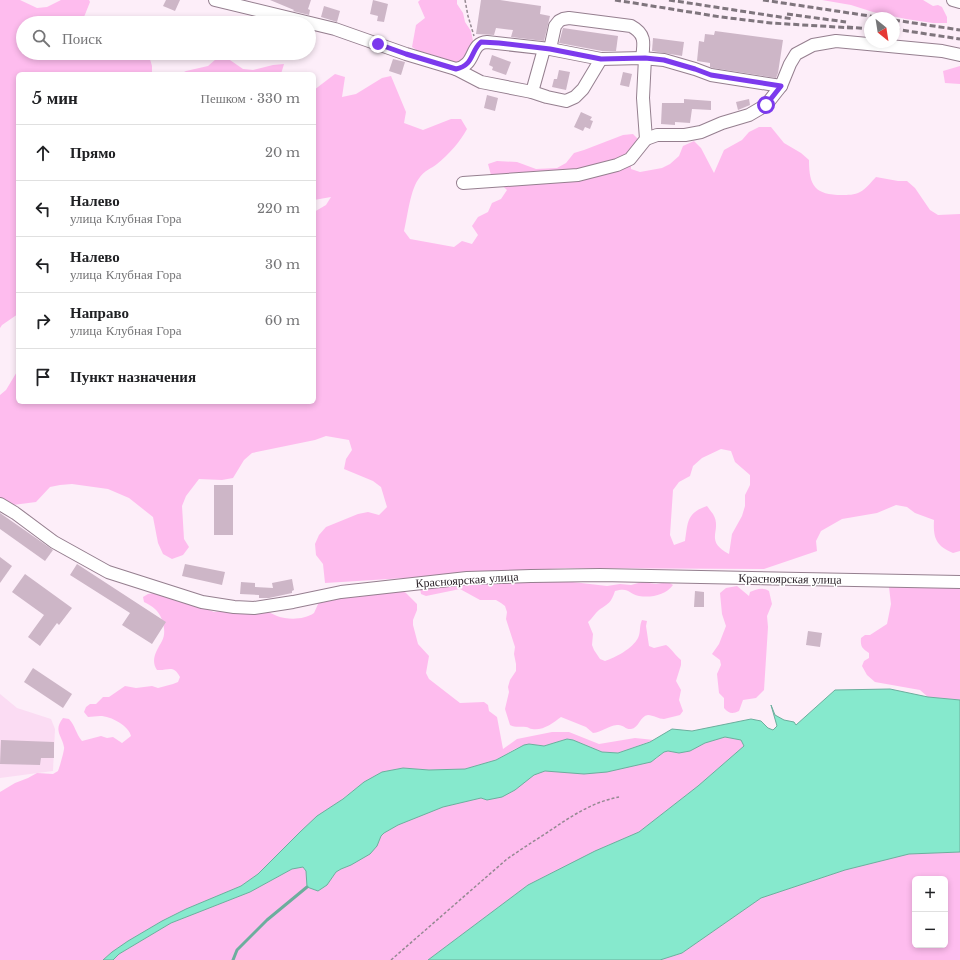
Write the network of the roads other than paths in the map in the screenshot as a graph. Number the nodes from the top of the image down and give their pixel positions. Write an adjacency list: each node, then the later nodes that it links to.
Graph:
1 (215, 0): 4 (street)
2 (953, 0): 3 (street)
3 (960, 2)
4 (282, 16)
5 (316, 24): 10 (street)
6 (547, 49): 8 (street); 9 (street); 10 (street); 12 (street)
7 (960, 55): 11 (street)
8 (643, 58): 9 (street); 11 (street); 13 (street)
9 (601, 59): 12 (street)
10 (456, 69): 12 (street)
11 (781, 86): 13 (street)
12 (532, 92)
13 (646, 139): 14 (street)
14 (463, 183)
15 (0, 504): 16 (street, Красноярская улица)
16 (960, 582)

